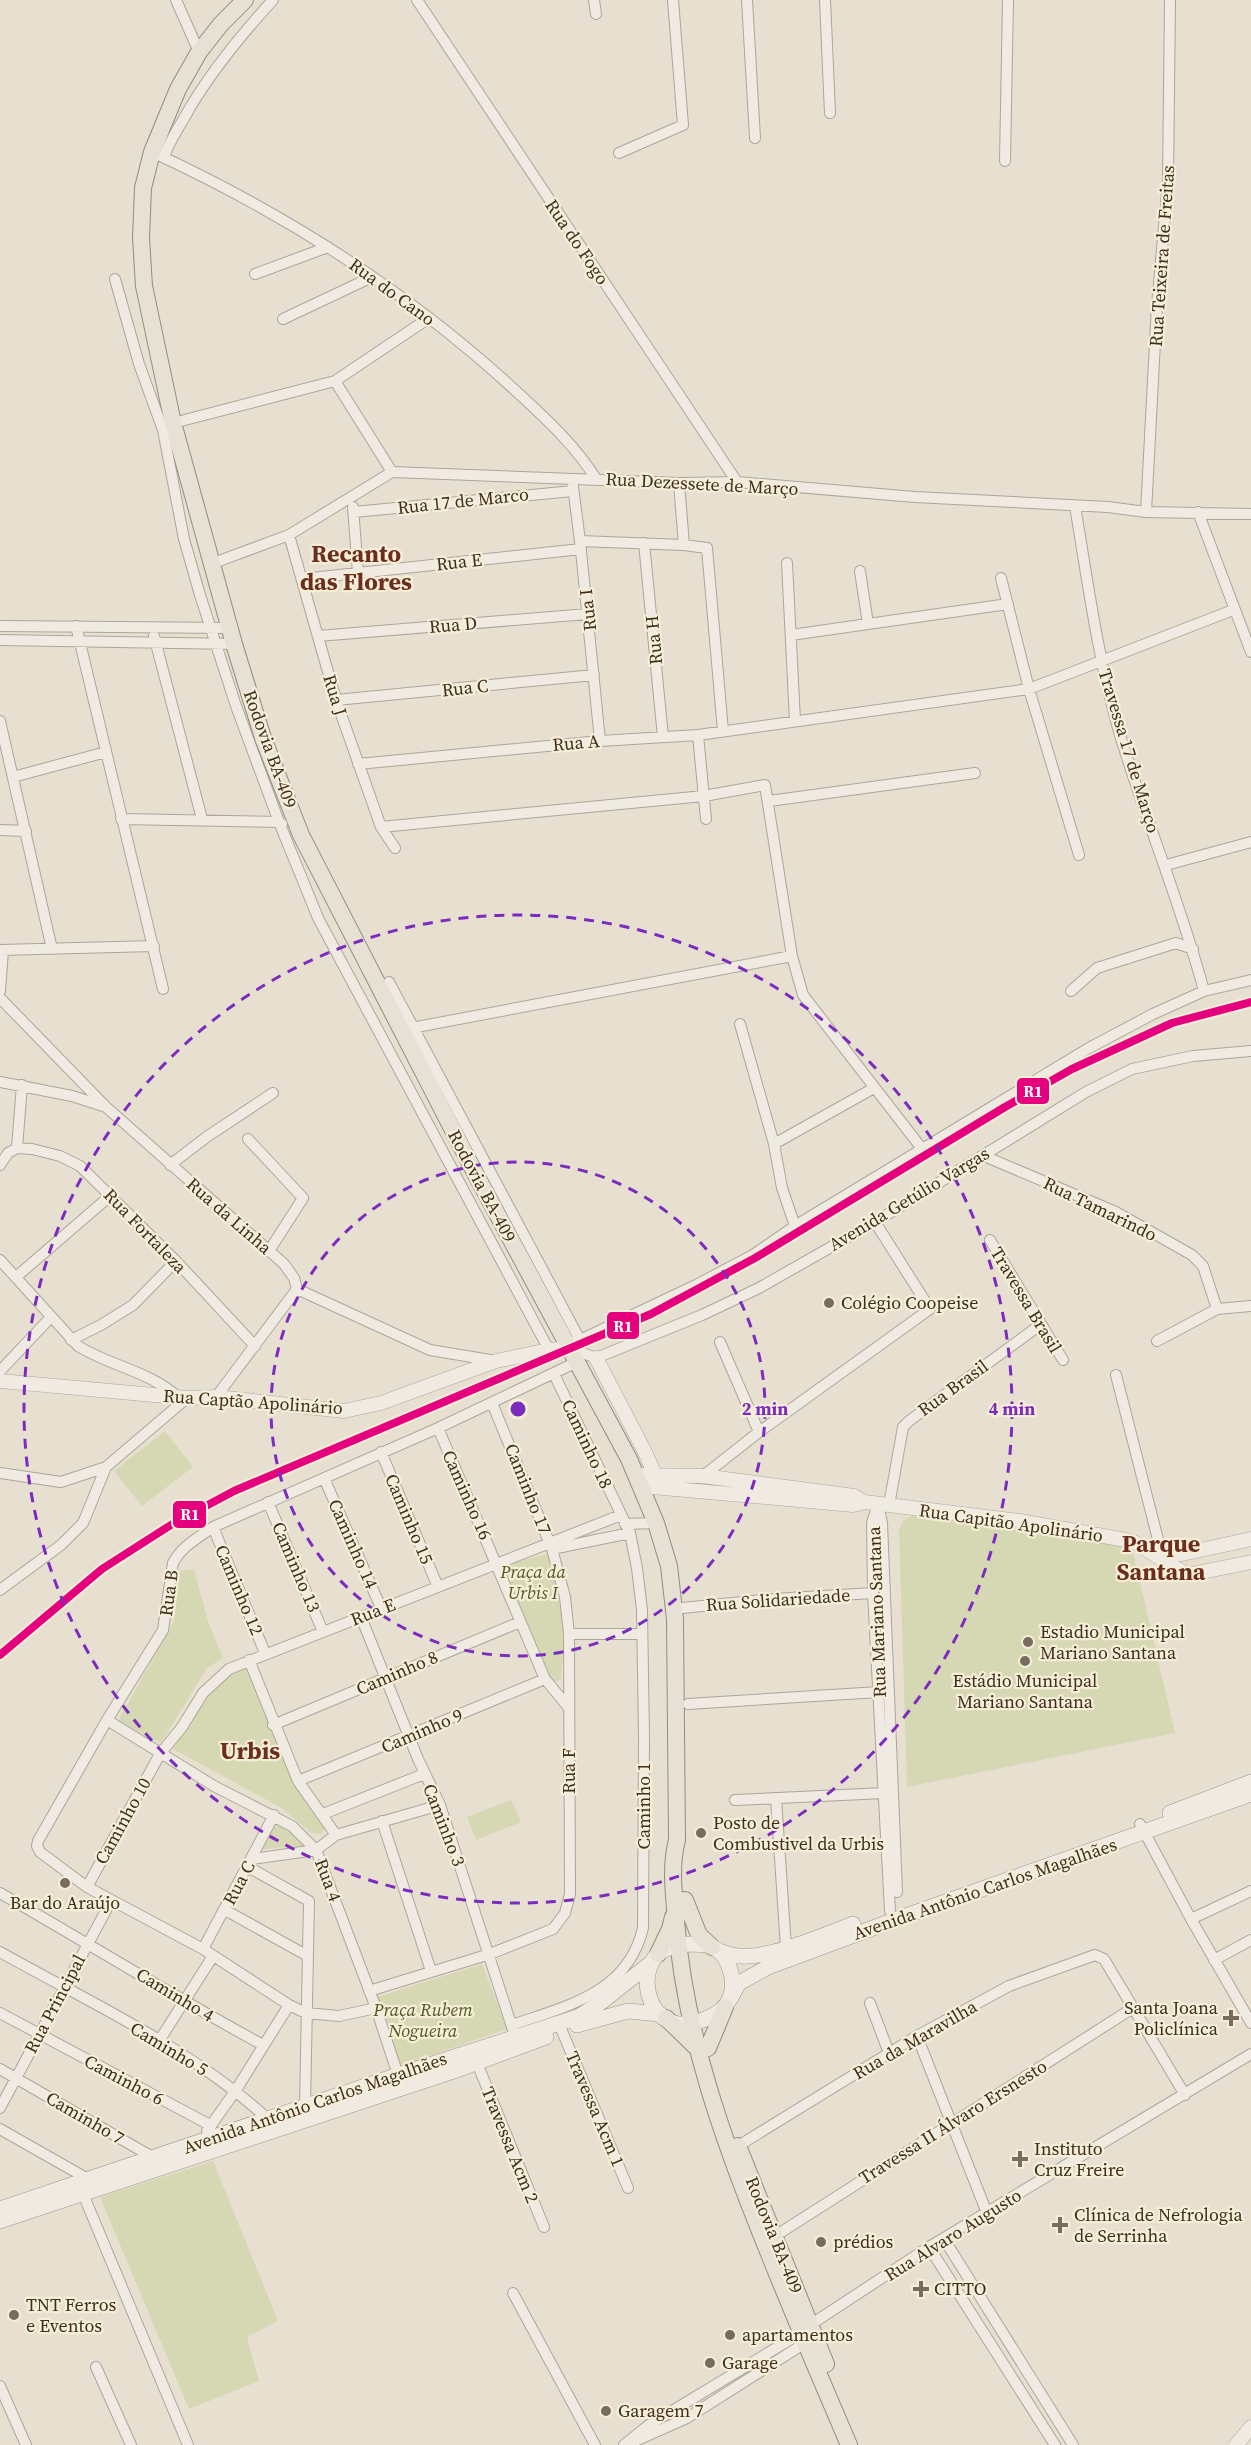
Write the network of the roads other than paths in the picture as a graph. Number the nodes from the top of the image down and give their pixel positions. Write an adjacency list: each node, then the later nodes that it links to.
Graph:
1 (176, 0): 12 (street)
2 (245, 0): 12 (main road, Rodovia BA-409)
3 (273, 0): 16 (street)
4 (417, 0): 28 (street, Rua do Fogo)
5 (594, 0): 11 (street)
6 (673, 0): 15 (street)
7 (747, 0): 14 (street)
8 (825, 0): 13 (street)
9 (1008, 0): 17 (street)
10 (1170, 0): 34 (street, Rua Teixeira de Freitas)
11 (596, 14)
12 (199, 52): 16 (main road, Rodovia BA-409)
13 (830, 113)
14 (754, 138)
15 (619, 153)
16 (158, 155): 18 (street, Rua do Cano); 25 (main road, Rodovia BA-409)
17 (1005, 161)
18 (328, 247): 19 (street); 20 (street, Rua do Cano)
19 (255, 274)
20 (372, 277): 22 (street); 23 (street, Rua do Cano)
21 (115, 279): 55 (street)
22 (283, 318)
23 (429, 318): 24 (street); 27 (street, Rua do Cano)
24 (335, 381): 25 (street); 26 (street)
25 (173, 423): 42 (main road, Rodovia BA-409)
26 (392, 472): 30 (street, Rua Dezessete de Março); 31 (street)
27 (596, 479): 29 (street, Rua Dezessete de Março); 30 (street, Rua Dezessete de Março)
28 (737, 482): 29 (street, Rua Dezessete de Março); 32 (street, Rua Dezessete de Março)
29 (679, 483): 40 (street)
30 (572, 485): 33 (street, Rua 17 de Marco); 39 (street, Rua I)
31 (351, 498): 33 (street); 37 (street)
32 (1075, 506): 34 (street, Rua Dezessete de Março); 64 (street, Travessa 17 de Março)
33 (354, 512): 44 (street)
34 (1146, 512): 35 (street, Rua Dezessete de Março)
35 (1198, 512): 36 (street, Rua Dezessete de Março); 48 (street)
36 (1251, 514)
37 (289, 535): 42 (street); 46 (street, Rua J)
38 (644, 543): 39 (street, Rua E); 40 (street, Rua E); 72 (street, Rua H)
39 (581, 545): 44 (street, Rua E); 49 (street, Rua I)
40 (684, 545): 70 (street, Rua E)
41 (787, 563): 56 (street)
42 (212, 564): 57 (main road, Rodovia BA-409)
43 (860, 571): 51 (street)
44 (358, 573): 46 (street, Rua E)
45 (1001, 578): 47 (street)
46 (302, 579): 58 (street, Rua J)
47 (1008, 604): 51 (street); 66 (street)
48 (1233, 610): 50 (street); 64 (street, Rua A)
49 (588, 614): 58 (street, Rua D); 65 (street, Rua I)
50 (1245, 623): 63 (street)
51 (868, 624): 56 (street)
52 (0, 626): 53 (street)
53 (76, 626): 54 (street); 60 (street)
54 (151, 627): 55 (street); 61 (street)
55 (210, 628): 57 (street); 62 (street)
56 (792, 635): 69 (street)
57 (232, 636): 62 (street); 87 (main road, Rodovia BA-409)
58 (318, 636): 67 (street, Rua J)
59 (0, 640): 60 (street)
60 (79, 641): 61 (street); 74 (street)
61 (155, 642): 62 (street); 81 (street)
62 (214, 643): 83 (street)
63 (1251, 652)
64 (1101, 662): 66 (street, Rua A); 91 (street, Travessa 17 de Março)
65 (594, 675): 67 (street, Rua C); 73 (street, Rua I)
66 (1029, 688): 69 (street, Rua A); 90 (street)
67 (336, 700): 75 (street, Rua J)
68 (0, 721): 77 (street)
69 (795, 722): 70 (street, Rua A)
70 (723, 732): 71 (street, Rua A)
71 (698, 735): 72 (street, Rua A); 78 (street)
72 (663, 737): 73 (street, Rua A)
73 (600, 741): 75 (street, Rua A)
74 (106, 752): 77 (street); 80 (street)
75 (358, 764): 84 (street, Rua J)
76 (975, 773): 79 (street)
77 (13, 777): 86 (street)
78 (704, 796): 79 (street); 82 (street); 84 (street)
79 (769, 801): 96 (street)
80 (121, 819): 81 (street); 92 (street)
81 (202, 819): 83 (street)
82 (706, 819)
83 (279, 822): 87 (street); 137 (street)
84 (381, 827): 89 (street, Rua J)
85 (0, 830): 86 (street)
86 (26, 831): 94 (street)
87 (301, 835): 105 (main road, Rodovia BA-409)
88 (1251, 842): 91 (street)
89 (395, 848)
90 (1079, 855)
91 (1166, 865): 95 (street, Travessa 17 de Março)
92 (153, 946): 94 (street); 99 (street)
93 (2, 950): 94 (street); 101 (street)
94 (52, 950)
95 (1193, 950): 100 (street); 102 (street, Travessa 17 de Março)
96 (792, 956): 105 (street); 109 (street)
97 (1251, 980): 102 (street, Avenida Getúlio Vargas)
98 (389, 982): 105 (street)
99 (164, 989)
100 (1071, 990)
101 (0, 991)
102 (1204, 991): 115 (street, Avenida Getúlio Vargas)
103 (0, 998): 111 (street, Rua da Linha)
104 (740, 1024): 113 (street)
105 (406, 1029): 136 (main road, Rodovia BA-409)
106 (1251, 1051): 116 (street, Avenida Getúlio Vargas)
107 (0, 1082): 108 (street)
108 (22, 1085): 111 (street); 114 (street)
109 (874, 1088): 113 (street); 115 (street)
110 (273, 1094): 118 (street)
111 (106, 1107): 118 (street, Rua da Linha)
112 (248, 1139): 123 (street)
113 (774, 1144): 121 (street)
114 (17, 1148): 117 (street); 119 (street, Rua Fortaleza)
115 (923, 1150): 121 (street, Avenida Getúlio Vargas)
116 (984, 1156): 120 (street, Avenida Getúlio Vargas); 129 (street, Rua Tamarindo)
117 (0, 1165)
118 (170, 1165): 123 (street, Rua da Linha)
119 (110, 1196): 125 (street, Rua Fortaleza); 126 (street)
120 (875, 1222): 138 (street, Avenida Getúlio Vargas); 149 (street)
121 (795, 1226): 136 (street, Avenida Getúlio Vargas)
122 (990, 1240): 131 (street, Travessa Brasil)
123 (269, 1251): 127 (street, Rua da Linha)
124 (0, 1260): 126 (street)
125 (176, 1261): 132 (street); 135 (street, Rua Fortaleza)
126 (16, 1277): 130 (street)
127 (297, 1289): 135 (street); 140 (street)
128 (1251, 1306): 129 (street)
129 (1217, 1310): 133 (street)
130 (51, 1317): 132 (street); 141 (street)
131 (1040, 1325): 139 (street, Travessa Brasil); 159 (street, Rua Brasil)
132 (71, 1340): 146 (street)
133 (1157, 1341)
134 (720, 1342): 149 (street)
135 (255, 1346): 145 (street)
136 (573, 1348): 137 (street, Rua Captão Apolinário); 138 (street); 142 (street, Rua B); 155 (main road, Rodovia BA-409)
137 (549, 1350): 140 (street, Rua Captão Apolinário)
138 (596, 1358): 156 (street)
139 (1063, 1360)
140 (496, 1361): 145 (street, Rua Captão Apolinário)
141 (0, 1371)
142 (554, 1374): 147 (street, Rua B); 161 (street, Caminho 18)
143 (1116, 1375): 165 (street)
144 (0, 1381): 146 (street, Rua Captão Apolinário)
145 (216, 1397): 146 (street, Rua Captão Apolinário)
146 (183, 1398): 151 (street)
147 (492, 1403): 148 (street, Rua B); 164 (street, Caminho 17)
148 (438, 1428): 150 (street, Rua B); 166 (street, Caminho 16)
149 (759, 1432): 153 (street)
150 (381, 1452): 154 (street, Rua B); 168 (street, Caminho 15)
151 (106, 1467): 152 (street); 169 (street)
152 (0, 1473)
153 (703, 1476): 156 (street, Rua Capitão Apolinário); 157 (street, Rua Capitão Apolinário)
154 (324, 1478): 158 (street, Rua B); 172 (street, Caminho 14)
155 (638, 1480): 156 (street, Rua Capitão Apolinário); 160 (main road, Rodovia BA-409)
156 (657, 1481): 157 (street, Rua Capitão Apolinário)
157 (779, 1491): 159 (street, Rua Capitão Apolinário)
158 (268, 1502): 162 (street, Rua B); 175 (street, Caminho 13)
159 (877, 1504): 165 (street, Rua Capitão Apolinário); 170 (street, Rua Mariano Santana); 210 (street, Rua Mariano Santana)
160 (656, 1523): 161 (street, Rua E); 208 (main road, Rodovia BA-409)
161 (625, 1524): 164 (street, Rua E); 164 (street); 177 (street, Caminho 1)
162 (213, 1527): 178 (street, Caminho 12); 185 (street, Rua B)
163 (1251, 1539): 165 (street)
164 (551, 1546): 166 (street, Rua E); 176 (street, Rua F)
165 (1160, 1557): 167 (street, Rua Capitão Apolinário)
166 (497, 1562): 168 (street, Rua E); 174 (street)
167 (1251, 1562)
168 (438, 1587): 172 (street, Rua E)
169 (0, 1590)
170 (873, 1593): 171 (street, Rua Solidariedade); 182 (street, Rua Mariano Santana)
171 (682, 1608)
172 (382, 1610): 173 (street, Rua E)
173 (361, 1617): 175 (street, Rua E); 180 (street, Caminho 3)
174 (520, 1622): 180 (street, Caminho 8); 181 (street)
175 (323, 1632): 178 (street, Rua E)
176 (569, 1634): 177 (street); 184 (street, Rua F)
177 (642, 1634): 238 (street, Caminho 1)
178 (265, 1653): 179 (street, Rua E)
179 (249, 1660): 186 (street); 188 (street, Rua E)
180 (386, 1678): 186 (street, Caminho 8); 187 (street, Caminho 3)
181 (545, 1679): 184 (street); 187 (street, Caminho 9)
182 (879, 1692): 183 (street); 192 (street, Rua Mariano Santana)
183 (688, 1704)
184 (569, 1708): 219 (street, Rua F)
185 (107, 1720): 188 (street, Rua 4); 204 (street, Rua B)
186 (273, 1725): 190 (street)
187 (410, 1737): 189 (street, Caminho 3); 190 (street, Caminho 9)
188 (160, 1754): 198 (street, Rua 4); 204 (street, Caminho 10)
189 (424, 1774): 196 (street, Caminho 3); 197 (street)
190 (298, 1781): 197 (street)
191 (1251, 1782): 200 (main road, Avenida Antônio Carlos Magalhães)
192 (884, 1793): 194 (street); 210 (street, Rua Mariano Santana)
193 (1251, 1794): 200 (main road, Avenida Antônio Carlos Magalhães)
194 (777, 1798): 195 (street); 215 (street)
195 (735, 1800)
196 (440, 1805): 199 (street); 219 (street, Caminho 3)
197 (323, 1814): 201 (street)
198 (274, 1815): 202 (street, Rua 4); 203 (street, Rua C)
199 (382, 1821): 201 (street); 224 (street)
200 (1142, 1829): 210 (main road, Avenida Antônio Carlos Magalhães); 211 (street)
201 (336, 1835): 202 (street)
202 (316, 1850): 203 (street); 226 (street, Rua 4)
203 (250, 1863): 209 (street, Rua C); 220 (street)
204 (87, 1887): 207 (street, Rua B)
205 (1251, 1891): 211 (street)
206 (0, 1893): 213 (street)
207 (111, 1901): 213 (street, Rua Principal); 216 (street, Rua B)
208 (680, 1901): 214 (main road, Rodovia BA-409); 217 (main road); 222 (main road)
209 (225, 1910): 216 (street, Rua C); 220 (street)
210 (894, 1912): 215 (main road, Avenida Antônio Carlos Magalhães); 228 (main road, Avenida Antônio Carlos Magalhães)
211 (1191, 1919): 223 (street)
212 (1251, 1940): 223 (street)
213 (88, 1942): 225 (street, Rua Principal); 227 (street, Caminho 4)
214 (683, 1945): 217 (main road, Avenida Antônio Carlos Magalhães); 222 (main road, Avenida Antônio Carlos Magalhães); 236 (main road, Rodovia BA-409)
215 (786, 1948): 217 (main road, Avenida Antônio Carlos Magalhães)
216 (203, 1949): 221 (street)
217 (715, 1949): 228 (main road)
218 (0, 1952): 225 (street, Caminho 5)
219 (490, 1954): 224 (street); 238 (street, Caminho 3)
220 (306, 1955): 234 (street)
221 (213, 1956): 227 (street); 230 (street)
222 (655, 1958): 235 (main road); 238 (main road, Avenida Antônio Carlos Magalhães)
223 (1214, 1959): 237 (street)
224 (431, 1971): 226 (street)
225 (63, 1988): 240 (street, Rua Principal); 242 (street, Caminho 5)
226 (369, 1991): 231 (street, Rua 4)
227 (185, 2003): 242 (street); 243 (street, Caminho 4)
228 (727, 2003): 236 (main road, Avenida Antônio Carlos Magalhães); 244 (main road)
229 (870, 2003): 245 (street)
230 (289, 2005): 234 (street); 243 (street)
231 (376, 2008): 234 (street); 250 (street, Rua 4)
232 (1133, 2008): 241 (street, Rua da Maravilha); 252 (street); 256 (street, Travessa II Álvaro Ersnesto)
233 (0, 2013): 240 (street)
234 (306, 2013): 253 (street)
235 (663, 2016): 236 (main road, Avenida Antônio Carlos Magalhães); 239 (main road, Avenida Antônio Carlos Magalhães); 244 (main road)
236 (697, 2021): 244 (main road, Rodovia BA-409)
237 (1251, 2023)
238 (513, 2031): 250 (main road, Avenida Antônio Carlos Magalhães)
239 (562, 2031): 247 (main road, Avenida Antônio Carlos Magalhães); 263 (street, Travessa Acm 1)
240 (39, 2034): 249 (street, Rua Principal); 257 (street, Caminho 6)
241 (917, 2036): 245 (street, Rua da Maravilha); 256 (street)
242 (159, 2041): 251 (street, Caminho 5)
243 (263, 2045): 251 (street)
244 (702, 2048): 260 (main road, Rodovia BA-409); 272 (main road, Rodovia BA-409)
245 (890, 2053): 260 (street, Rua da Maravilha)
246 (1251, 2054): 252 (street, Rua Alvaro Augusto)
247 (477, 2063): 250 (main road, Avenida Antônio Carlos Magalhães); 267 (street, Travessa Acm 2)
248 (0, 2069): 249 (street)
249 (16, 2078): 254 (street, Rua Principal); 261 (street, Caminho 7)
250 (400, 2081): 253 (main road, Avenida Antônio Carlos Magalhães); 262 (main road, Avenida Antônio Carlos Magalhães)
251 (236, 2090): 255 (street, Caminho 5); 257 (street)
252 (1185, 2095): 265 (street, Rua Alvaro Augusto)
253 (305, 2106): 255 (main road, Avenida Antônio Carlos Magalhães)
254 (0, 2108)
255 (268, 2119): 259 (main road, Avenida Antônio Carlos Magalhães)
256 (951, 2122): 265 (street); 268 (street, Travessa II Álvaro Ersnesto)
257 (210, 2125): 259 (street)
258 (0, 2129): 262 (street)
259 (201, 2142): 261 (main road, Avenida Antônio Carlos Magalhães)
260 (738, 2146): 268 (main road, Rodovia BA-409)
261 (154, 2158): 262 (main road, Avenida Antônio Carlos Magalhães)
262 (83, 2185): 264 (main road, Avenida Antônio Carlos Magalhães); 266 (main road, Avenida Antônio Carlos Magalhães); 280 (street)
263 (628, 2188)
264 (0, 2209)
265 (987, 2213): 269 (street, Rua Alvaro Augusto)
266 (0, 2221)
267 (544, 2228)
268 (775, 2236): 272 (main road, Rodovia BA-409)
269 (944, 2239): 270 (street, Rua Alvaro Augusto); 274 (street)
270 (929, 2247): 272 (street, Rua Alvaro Augusto); 275 (street)
271 (513, 2293): 281 (street)
272 (805, 2334): 282 (street, Rua Alvaro Augusto); 283 (main road, Rodovia BA-409); 284 (main road, Rodovia BA-409)
273 (96, 2367): 279 (street)
274 (1024, 2367): 275 (street); 286 (street)
275 (1011, 2376): 285 (street)
276 (0, 2386): 278 (street)
277 (1251, 2427): 287 (street)
278 (26, 2445)
279 (131, 2445)
280 (188, 2445)
281 (595, 2445)
282 (624, 2445)
283 (849, 2445)
284 (860, 2445)
285 (1055, 2445)
286 (1073, 2445)
287 (1236, 2445)

